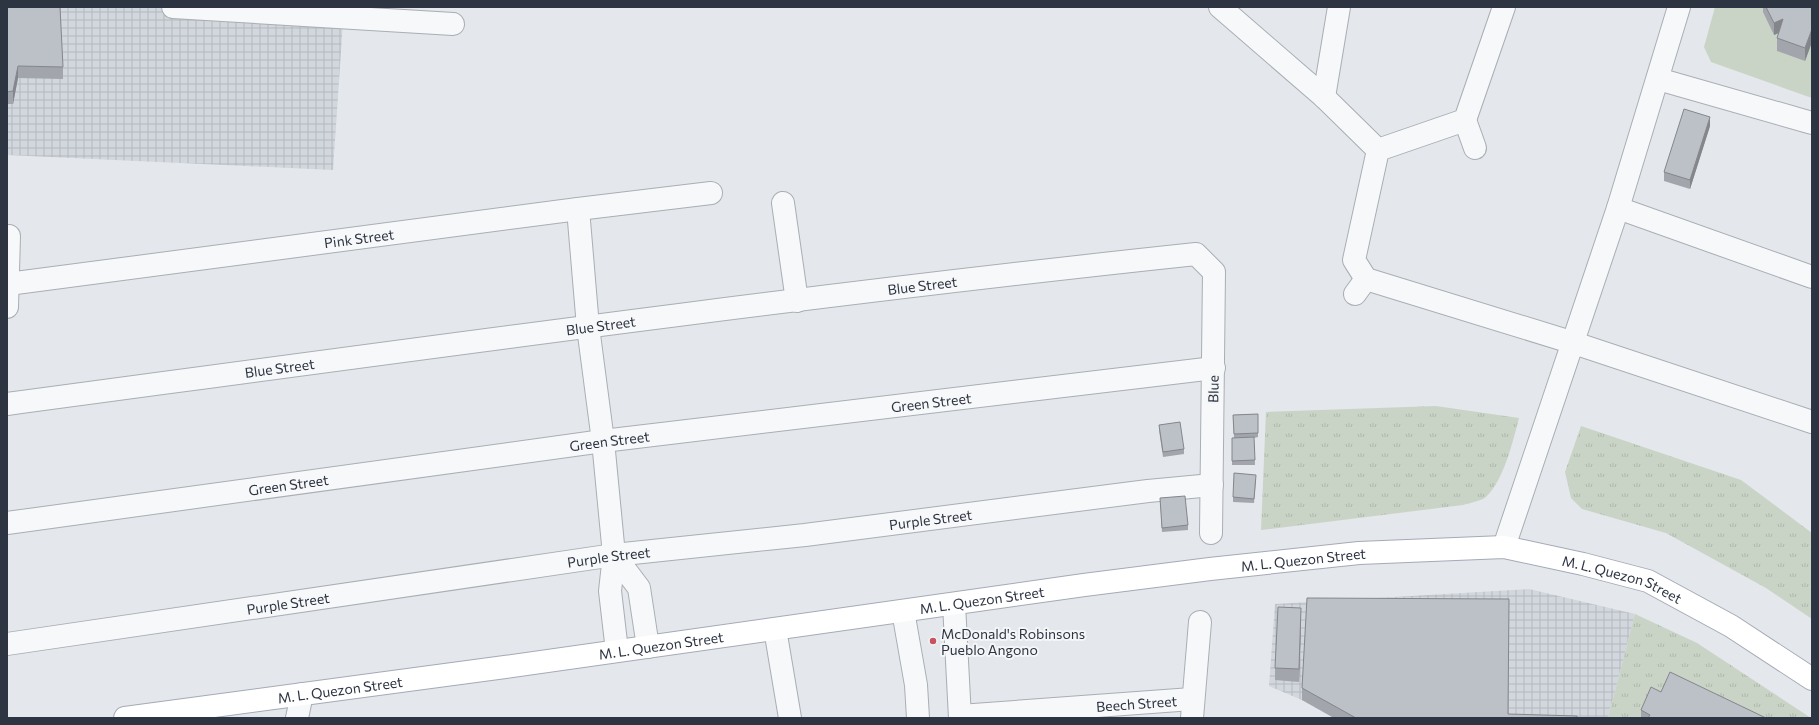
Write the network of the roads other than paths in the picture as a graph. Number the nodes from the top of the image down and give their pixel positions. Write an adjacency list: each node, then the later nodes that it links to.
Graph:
1 (173, 7): 6 (street)
2 (1220, 7): 8 (street)
3 (1339, 7): 8 (street)
4 (1504, 7): 9 (street)
5 (1679, 7): 7 (street)
6 (453, 24)
7 (1658, 79): 10 (street); 15 (street)
8 (1324, 97): 12 (street)
9 (1465, 120): 11 (street); 12 (street)
10 (1812, 123)
11 (1475, 148)
12 (1378, 150): 24 (street)
13 (711, 194): 16 (street, Pink Street)
14 (783, 203): 21 (street)
15 (1618, 208): 19 (street); 24 (street)
16 (578, 209): 20 (street, Pink Street); 23 (street)
17 (9, 236): 20 (street)
18 (1196, 254): 21 (street, Blue Street); 25 (street, Blue)
19 (1812, 277)
20 (8, 284): 22 (street)
21 (797, 301): 23 (street, Blue Street)
22 (7, 307)
23 (588, 327): 26 (street, Blue Street); 28 (street)
24 (1574, 343): 27 (street); 32 (street)
25 (1214, 368): 28 (street, Green Street); 29 (street, Blue)
26 (7, 404)
27 (1812, 422)
28 (603, 441): 30 (street, Green Street); 33 (street)
29 (1212, 485): 31 (street, Blue); 33 (street, Purple Street)
30 (7, 523)
31 (1211, 533)
32 (1504, 547): 34 (main road, M. L. Quezon Street); 41 (main road, M. L. Quezon Street)
33 (614, 555): 38 (street, Purple Street); 39 (street); 40 (street)
34 (954, 604): 35 (main road, M. L. Quezon Street); 45 (street)
35 (903, 611): 37 (main road, M. L. Quezon Street); 49 (street)
36 (1200, 622): 43 (street)
37 (776, 629): 39 (main road, M. L. Quezon Street); 48 (street)
38 (7, 644)
39 (648, 647): 40 (main road, M. L. Quezon Street)
40 (617, 651): 42 (main road, M. L. Quezon Street)
41 (1812, 679)
42 (302, 694): 46 (main road, M. L. Quezon Street); 47 (street)
43 (1192, 708): 44 (street, Beech Street)
44 (1078, 712): 45 (street, Beech Street)
45 (960, 717)
46 (125, 718)
47 (297, 718)
48 (790, 718)
49 (918, 718)

